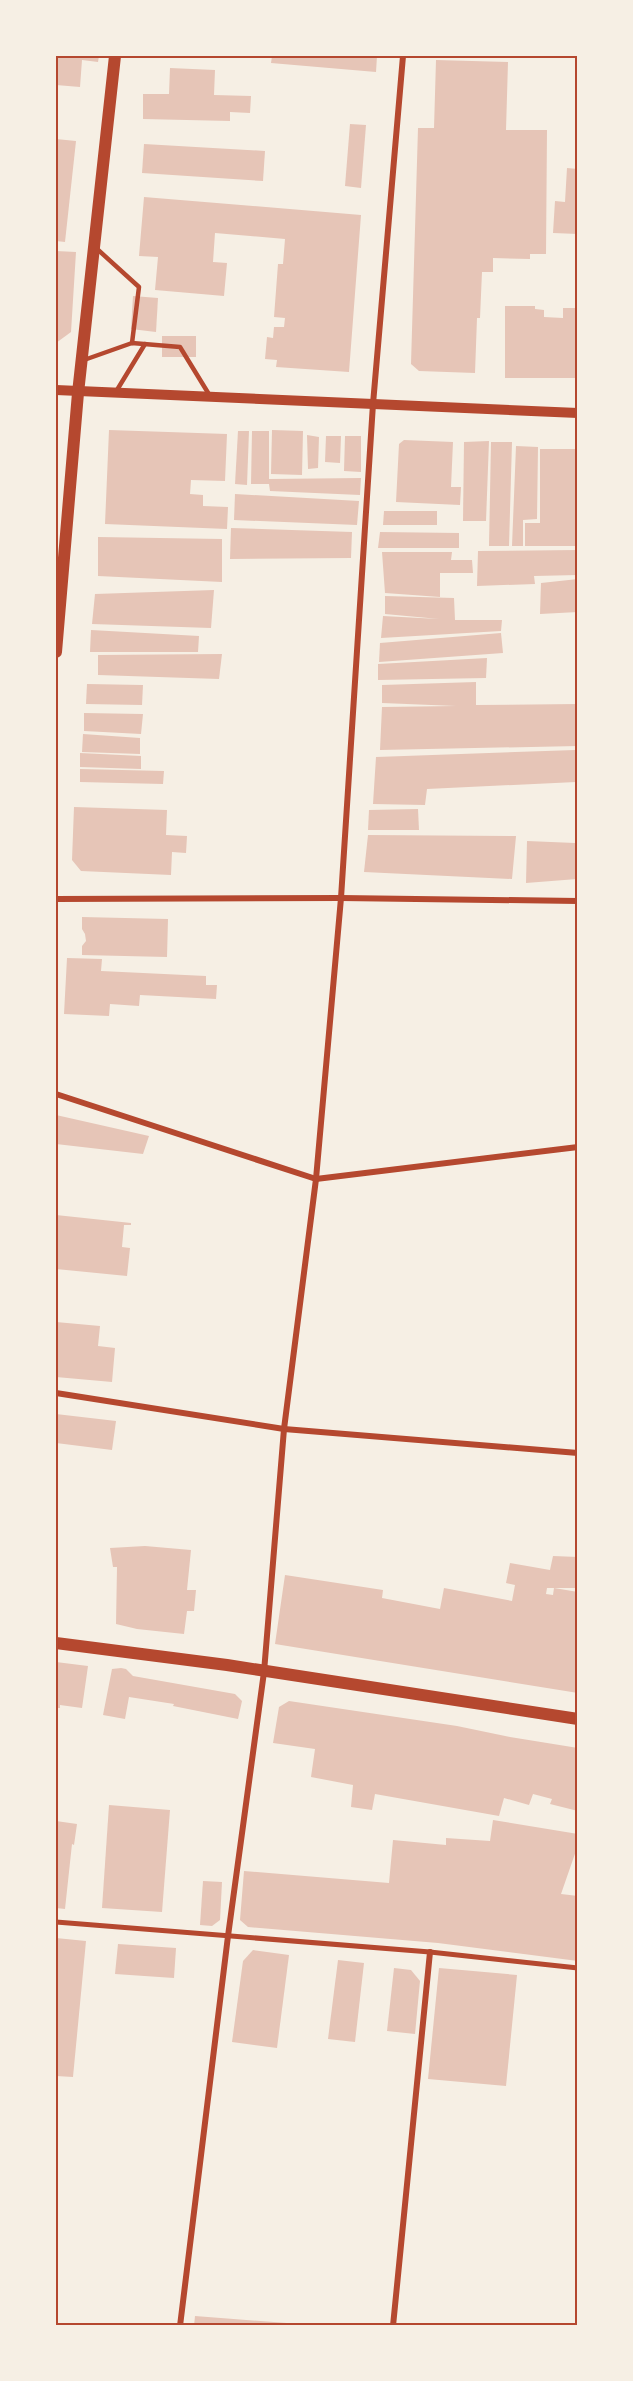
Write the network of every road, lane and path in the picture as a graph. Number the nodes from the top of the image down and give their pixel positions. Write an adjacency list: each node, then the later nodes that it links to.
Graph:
1 (115, 56): 3 (main road)
2 (403, 56): 11 (street)
3 (94, 246): 4 (lane); 6 (main road)
4 (132, 343): 5 (lane); 6 (lane)
5 (145, 344): 9 (lane); 10 (lane)
6 (82, 361): 8 (main road)
7 (56, 390): 8 (street)
8 (78, 393): 9 (street); 13 (main road)
9 (114, 394): 10 (street)
10 (210, 398): 11 (street)
11 (373, 404): 12 (street); 15 (street)
12 (578, 413)
13 (56, 638): 14 (main road)
14 (56, 652)
15 (341, 898): 16 (street); 17 (street); 20 (street)
16 (56, 899)
17 (578, 901)
18 (56, 1094): 20 (street)
19 (578, 1147): 20 (street)
20 (316, 1179): 22 (street)
21 (56, 1393): 22 (street)
22 (284, 1429): 23 (street); 25 (street)
23 (578, 1453)
24 (56, 1643): 25 (main road)
25 (264, 1672): 26 (main road); 28 (street)
26 (578, 1719)
27 (56, 1922): 28 (street)
28 (228, 1936): 29 (street); 31 (street)
29 (430, 1952): 30 (street); 32 (street)
30 (578, 1968)
31 (180, 2325)
32 (393, 2325)

